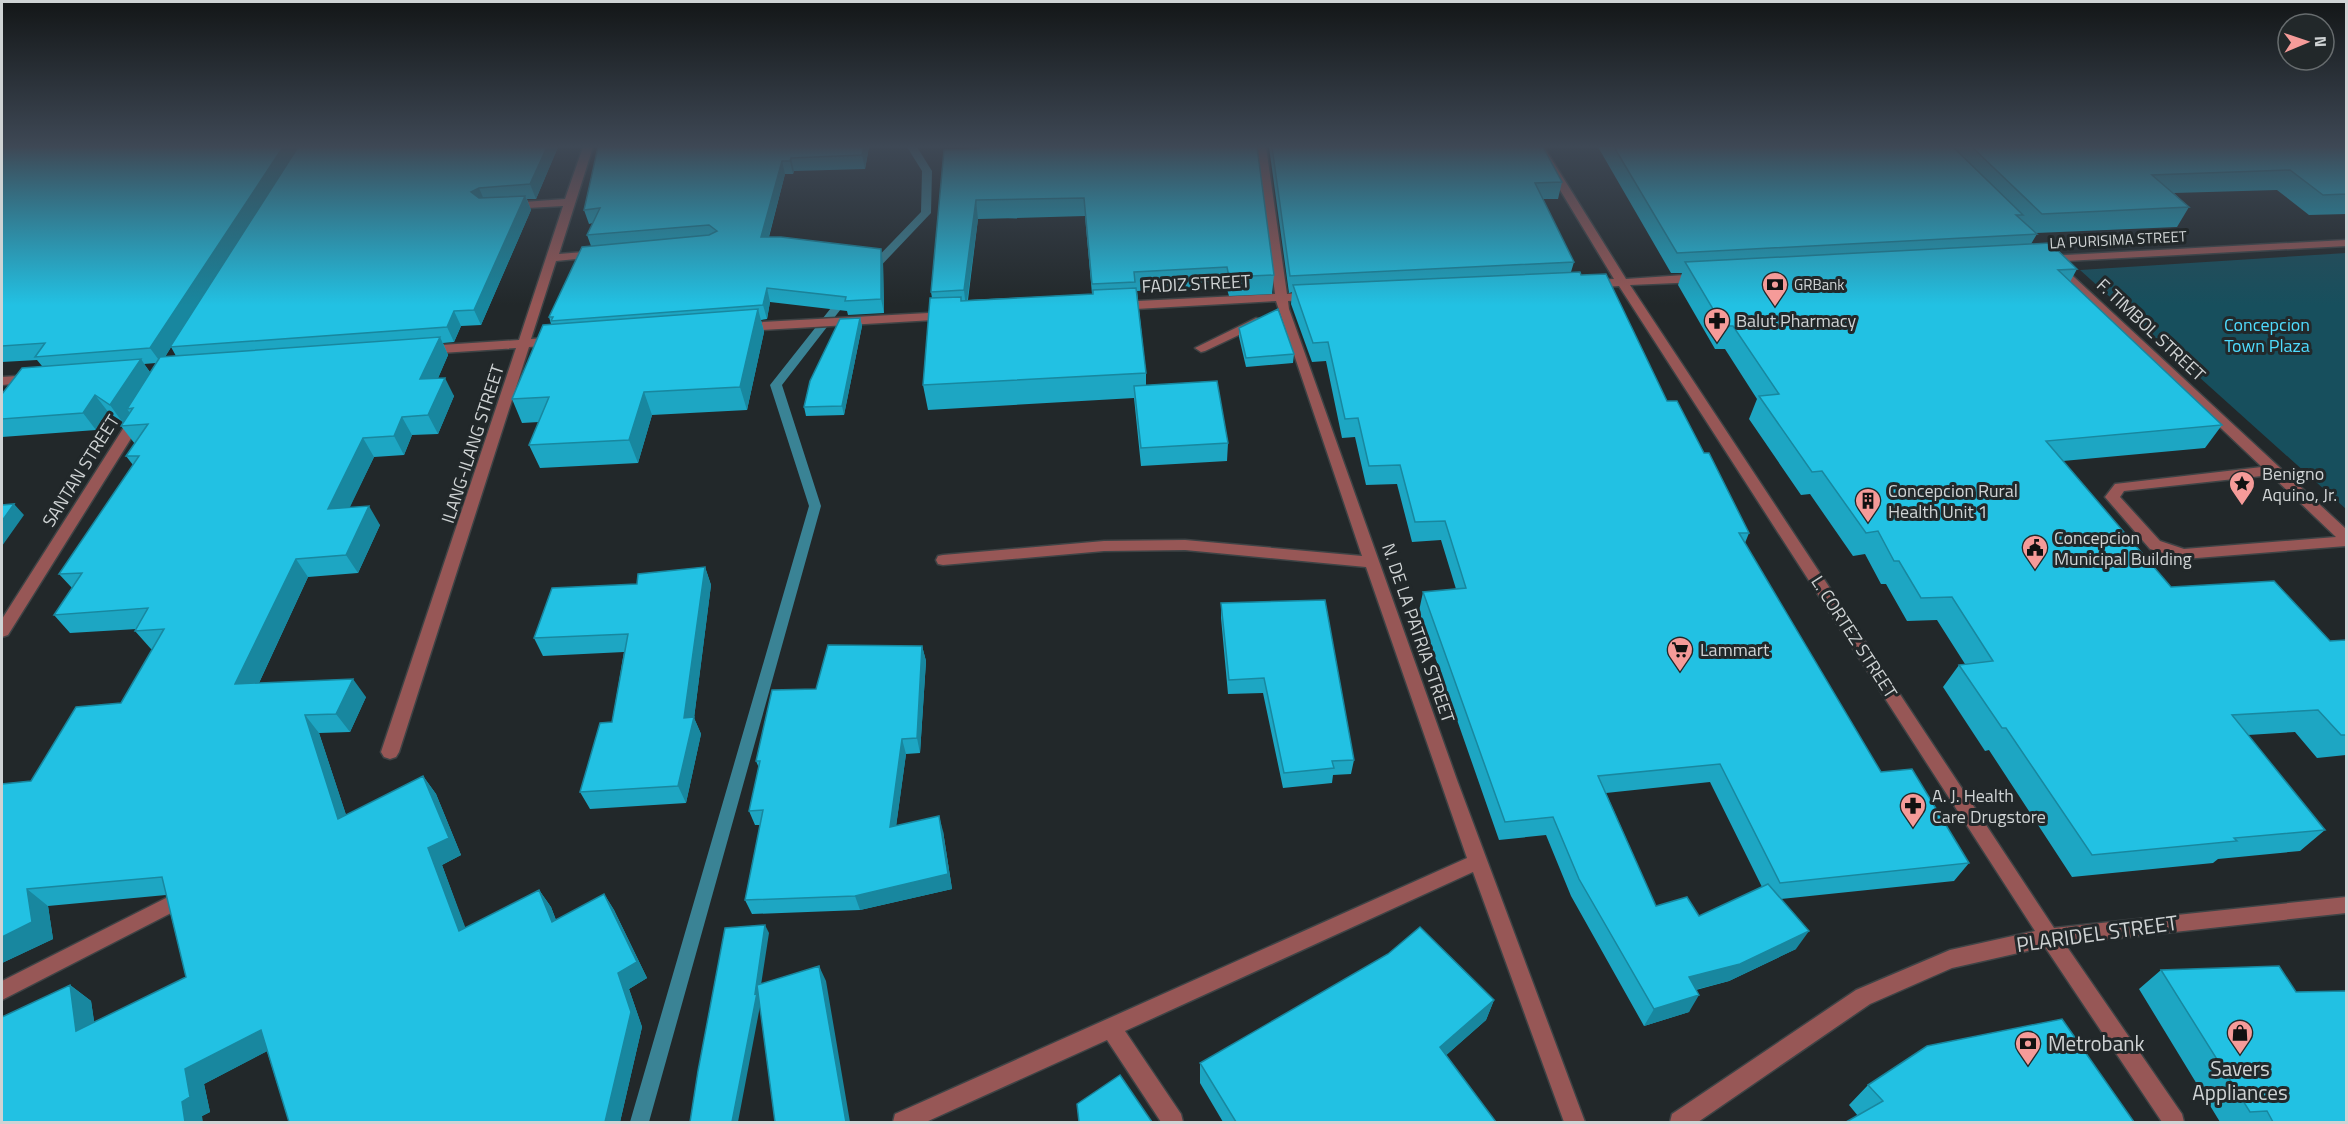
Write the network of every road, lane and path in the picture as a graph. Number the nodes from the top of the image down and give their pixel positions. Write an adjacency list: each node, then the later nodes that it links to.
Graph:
1 (1268, 199): 13 (street, N. DE LA PATRIA STREET)
2 (1571, 199): 10 (street, L. CORTEZ STREET)
3 (570, 202): 4 (street); 8 (street, ILANG-ILANG STREET)
4 (496, 207)
5 (2346, 243): 7 (street, LA PURISIMA STREET)
6 (610, 253): 8 (street)
7 (2041, 256): 24 (street, F. TIMBOL STREET)
8 (553, 258): 18 (street, ILANG-ILANG STREET)
9 (1715, 277): 10 (street)
10 (1622, 282): 11 (street); 33 (street, L. CORTEZ STREET)
11 (1575, 284)
12 (1327, 296): 13 (street)
13 (1281, 304): 14 (street, FADIZ STREET); 19 (street); 27 (street, N. DE LA PATRIA STREET)
14 (1100, 308)
15 (956, 315): 16 (street)
16 (728, 328)
17 (573, 340): 18 (street)
18 (525, 343): 20 (street); 29 (street, ILANG-ILANG STREET)
19 (1201, 348)
20 (418, 351)
21 (49, 377): 22 (street)
22 (2, 381)
23 (142, 409): 28 (street, SANTAN STREET)
24 (2275, 470): 25 (street, F. TIMBOL STREET); 25 (street)
25 (2346, 539)
26 (943, 560): 27 (street)
27 (1372, 562): 30 (street, N. DE LA PATRIA STREET)
28 (2, 631)
29 (390, 752)
30 (1479, 861): 35 (street); 38 (street, N. DE LA PATRIA STREET)
31 (2346, 905): 33 (street, PLARIDEL STREET)
32 (166, 906): 34 (street)
33 (2049, 937): 39 (street, PLARIDEL STREET); 40 (street, L. CORTEZ STREET)
34 (2, 991)
35 (1112, 1029): 36 (street); 37 (street)
36 (903, 1122)
37 (1173, 1122)
38 (1574, 1122)
39 (1680, 1122)
40 (2174, 1122)

